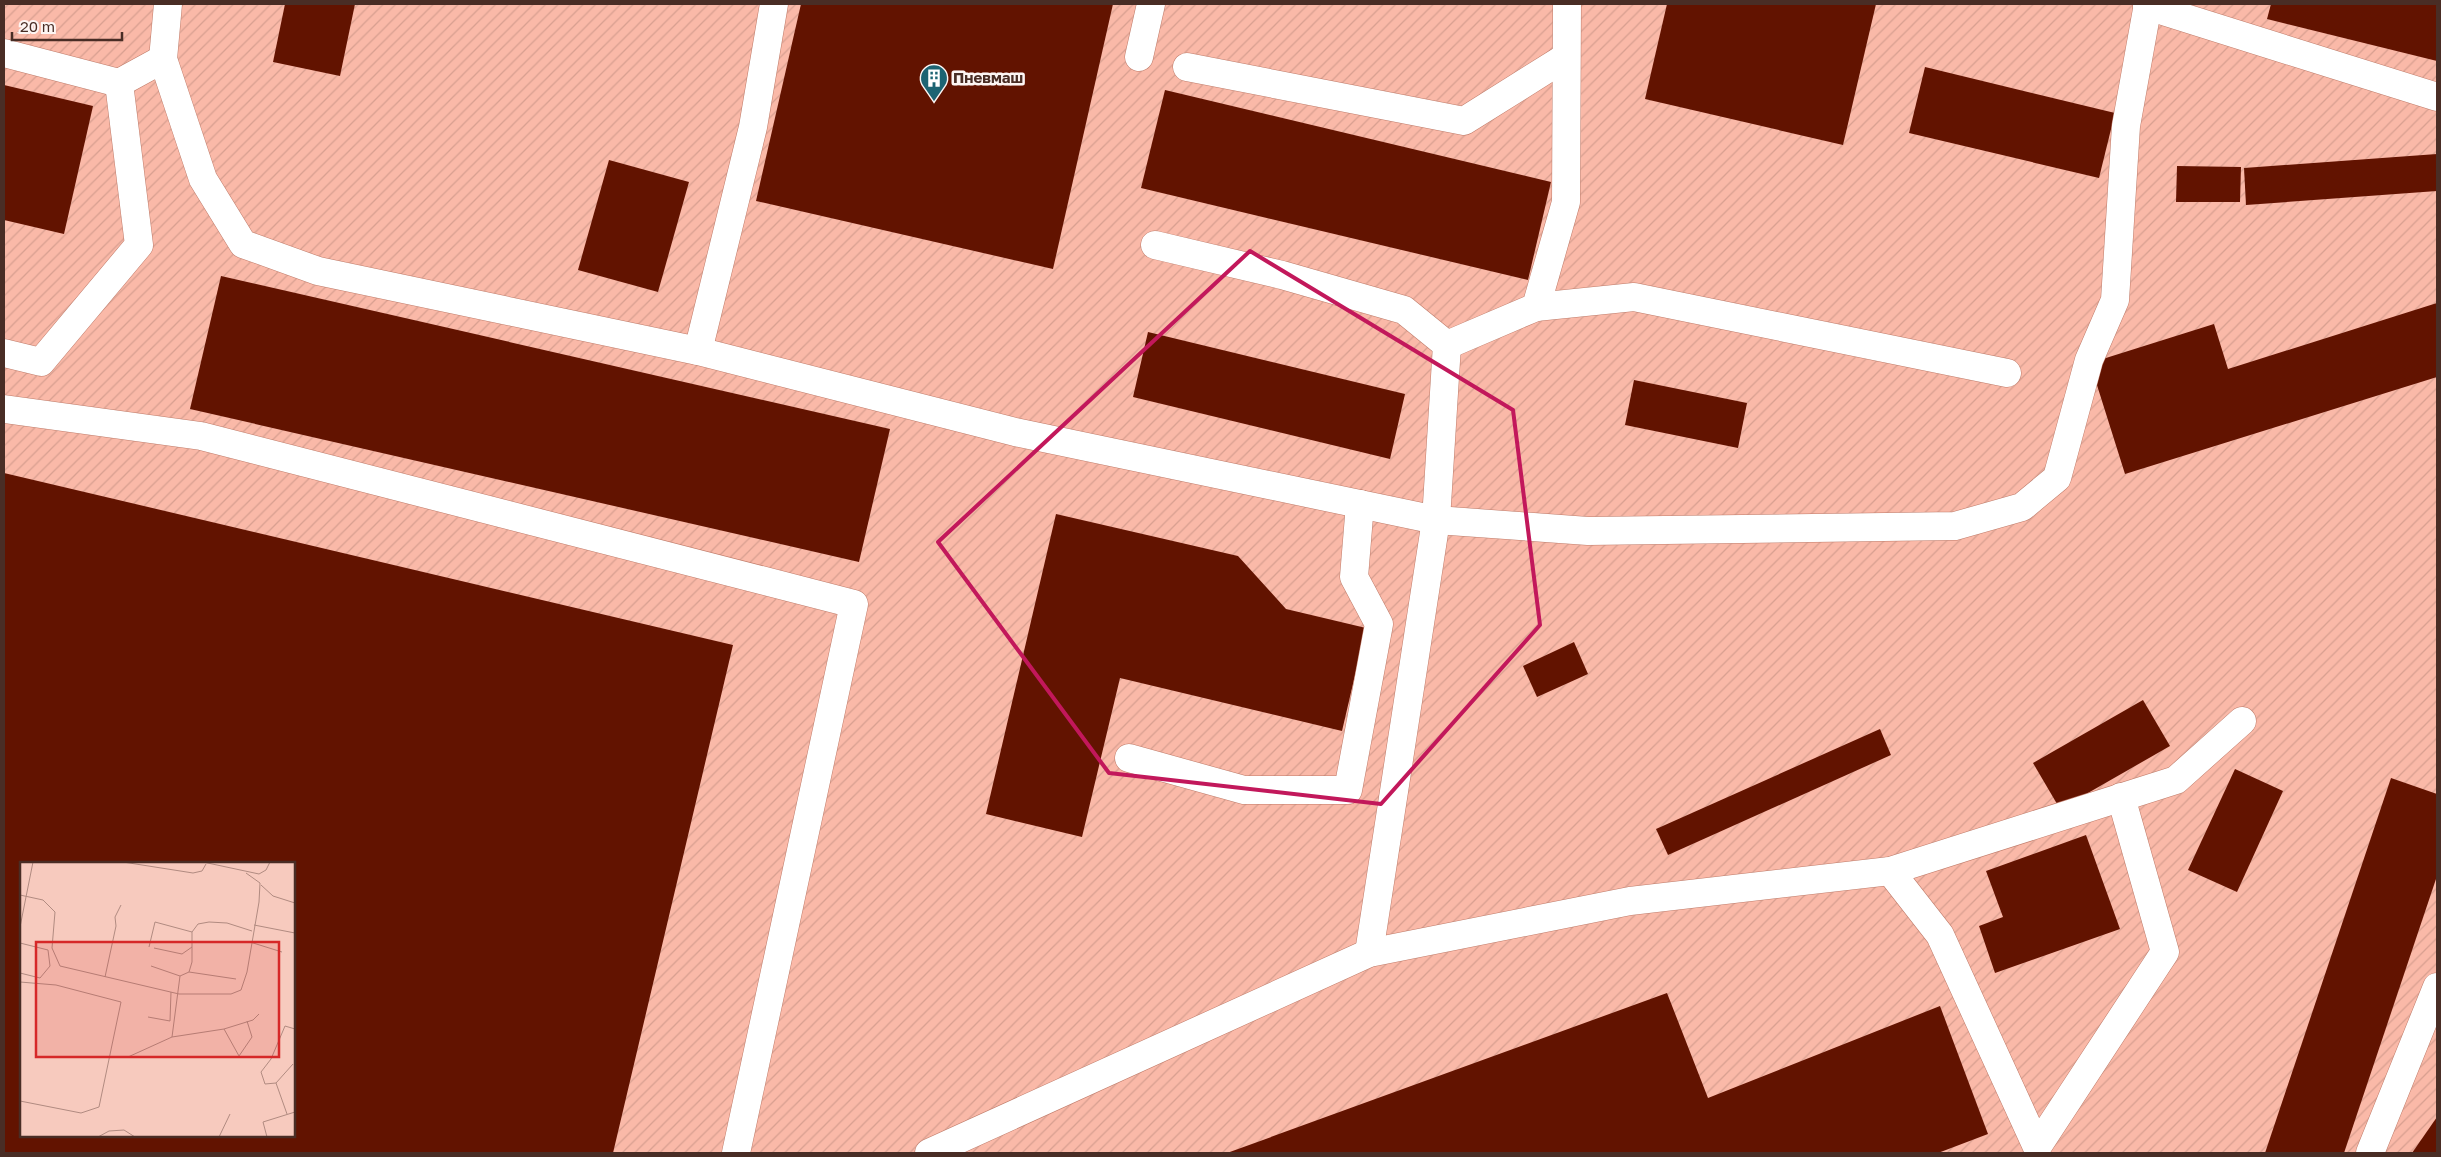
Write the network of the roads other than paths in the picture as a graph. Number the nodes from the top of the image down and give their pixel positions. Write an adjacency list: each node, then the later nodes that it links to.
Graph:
1 (168, 4): 9 (lane)
2 (774, 4): 16 (lane)
3 (1151, 4): 7 (lane)
4 (1567, 4): 8 (lane)
5 (2148, 5): 12 (lane); 21 (lane)
6 (4, 53): 11 (lane)
7 (1139, 57)
8 (1566, 57): 10 (lane); 14 (lane)
9 (163, 59): 11 (lane); 16 (lane)
10 (1187, 67)
11 (119, 82): 17 (lane)
12 (2437, 97)
13 (1155, 245): 15 (lane)
14 (1536, 307): 15 (lane); 18 (lane)
15 (1447, 345): 21 (lane)
16 (698, 351): 20 (lane)
17 (4, 354)
18 (2007, 373)
19 (4, 409): 28 (lane)
20 (1360, 504): 21 (lane); 23 (lane)
21 (1436, 520): 26 (lane)
22 (2242, 722): 24 (lane)
23 (1129, 758)
24 (2122, 797): 25 (lane); 25 (lane)
25 (1890, 871): 26 (lane)
26 (1369, 953): 29 (lane)
27 (2437, 987): 30 (lane)
28 (736, 1153)
29 (929, 1153)
30 (2370, 1153)

